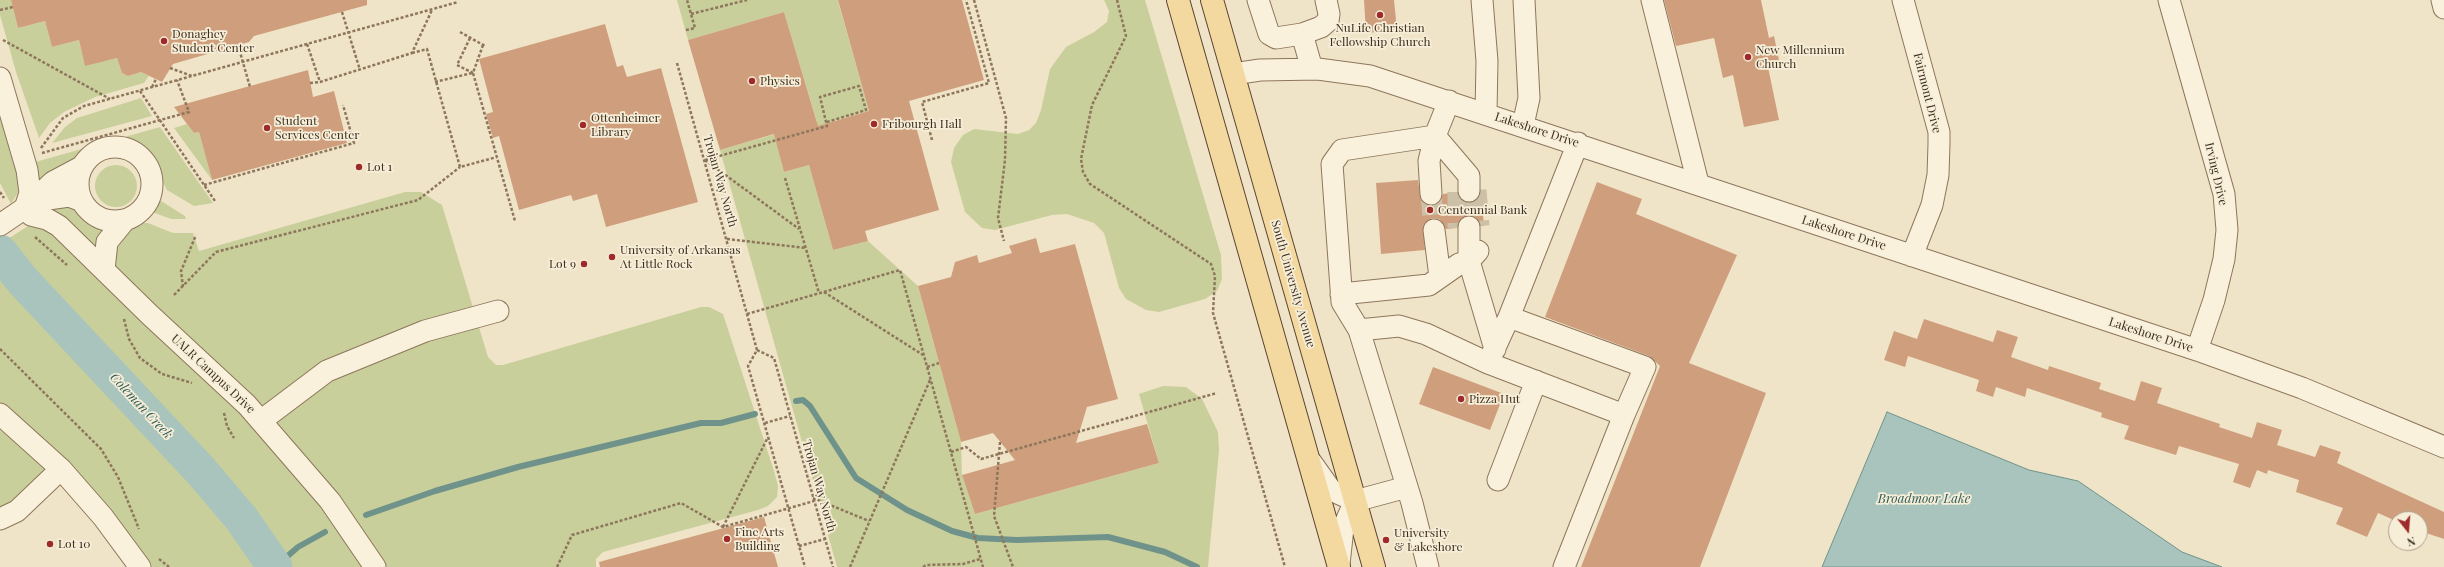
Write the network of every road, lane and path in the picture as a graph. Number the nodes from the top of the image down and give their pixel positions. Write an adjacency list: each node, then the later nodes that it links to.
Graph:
1 (455, 0): 19 (path)
2 (687, 0): 22 (path)
3 (747, 0): 22 (path)
4 (966, 0): 56 (path)
5 (974, 0): 75 (path)
6 (1116, 0): 139 (path)
7 (1178, 0): 113 (main road)
8 (1212, 0): 37 (main road, South University Avenue)
9 (1258, 0): 26 (street)
10 (1326, 0): 26 (street)
11 (1482, 0): 51 (street)
12 (1524, 0): 54 (street)
13 (1652, 0): 63 (street)
14 (1902, 0): 77 (street, Fairmont Drive)
15 (2169, 0): 93 (street, Irving Drive)
16 (2442, 0): 18 (street)
17 (13, 7): 20 (path)
18 (2444, 8)
19 (433, 9): 25 (path); 31 (path)
20 (0, 10)
21 (342, 12): 25 (path)
22 (691, 14): 23 (path)
23 (686, 30)
24 (460, 32): 27 (path)
25 (349, 33): 29 (path); 35 (path)
26 (1302, 34): 34 (street)
27 (470, 38): 36 (path); 36 (path)
28 (3, 40): 48 (path)
29 (307, 44): 38 (path); 42 (path)
30 (238, 45): 45 (path, bridge)
31 (412, 53): 35 (path); 43 (path)
32 (677, 63): 59 (path, Trojan Way North)
33 (170, 68): 38 (path)
34 (1312, 69): 37 (street, Lakeshore Drive); 49 (street, Lakeshore Drive)
35 (360, 70): 42 (path)
36 (473, 73): 43 (path); 58 (path)
37 (1233, 74): 118 (main road, South University Avenue)
38 (193, 76): 41 (path)
39 (0, 78): 67 (street)
40 (156, 79): 46 (path)
41 (177, 80): 46 (path); 52 (path)
42 (320, 82): 44 (path)
43 (435, 82): 61 (path)
44 (310, 83)
45 (250, 86)
46 (151, 88): 47 (path)
47 (140, 91): 48 (path); 52 (path)
48 (111, 99): 52 (path)
49 (1448, 101): 51 (street, Lakeshore Drive); 55 (street)
50 (343, 105): 64 (path)
51 (1486, 113): 54 (street, Lakeshore Drive)
52 (160, 120): 64 (path)
53 (827, 122): 53 (path); 59 (path)
54 (1523, 125): 57 (street, Lakeshore Drive)
55 (1435, 136): 55 (street); 84 (street)
56 (932, 140)
57 (1578, 143): 63 (street, Lakeshore Drive); 89 (street)
58 (497, 157): 61 (path); 69 (path)
59 (705, 160): 71 (path); 74 (path, Trojan Way North)
60 (83, 166): 66 (street); 67 (street); 68 (street)
61 (460, 167): 81 (path)
62 (785, 178): 71 (path)
63 (1698, 183): 77 (street, Lakeshore Drive)
64 (204, 185): 65 (path)
65 (215, 201)
66 (82, 202): 67 (street); 68 (street)
67 (25, 208): 70 (street); 80 (street, UALR Campus Drive)
68 (124, 220): 80 (street)
69 (515, 221)
70 (0, 225)
71 (800, 230): 76 (path)
72 (30, 233): 78 (path)
73 (196, 235): 81 (path)
74 (727, 239): 76 (path); 88 (path, Trojan Way North)
75 (1004, 240)
76 (806, 248): 83 (path)
77 (1912, 256): 93 (street, Lakeshore Drive)
78 (70, 266)
79 (1455, 268): 79 (street); 84 (street); 95 (street)
80 (104, 270): 106 (street, UALR Campus Drive)
81 (183, 286): 85 (path)
82 (824, 291): 83 (path); 94 (path); 94 (path)
83 (819, 293): 88 (path)
84 (1342, 294): 90 (street)
85 (174, 295)
86 (498, 311): 106 (street)
87 (121, 312): 100 (path)
88 (747, 314): 92 (path, Trojan Way North)
89 (1510, 317): 95 (street); 104 (street)
90 (1359, 330): 95 (street); 116 (street)
91 (0, 349): 123 (path)
92 (757, 350): 105 (path, Trojan Way North); 107 (path)
93 (2197, 350): 111 (street, Lakeshore Drive)
94 (924, 355): 97 (path)
95 (1492, 356): 99 (street)
96 (939, 363): 97 (path)
97 (927, 367): 98 (path)
98 (930, 380): 112 (path); 121 (path)
99 (1536, 381): 104 (street); 115 (street)
100 (198, 388)
101 (1217, 392): 112 (path)
102 (220, 409): 109 (path)
103 (0, 414): 114 (street)
104 (1624, 415): 143 (street)
105 (790, 416): 107 (path); 117 (path, Trojan Way North)
106 (262, 420): 130 (street, UALR Campus Drive)
107 (765, 423): 108 (path)
108 (768, 437): 119 (path); 122 (path)
109 (234, 438)
110 (1000, 442): 138 (path, bridge)
111 (2444, 446)
112 (951, 452): 126 (path)
113 (1307, 455): 118 (street); 140 (main road)
114 (61, 468): 120 (street); 127 (street)
115 (1498, 480)
116 (1407, 486): 118 (street); 142 (street)
117 (814, 500): 119 (path); 121 (path); 124 (path, Trojan Way North)
118 (1355, 501): 140 (street); 141 (main road, South University Avenue)
119 (789, 509): 122 (path); 125 (path)
120 (0, 519)
121 (869, 521): 135 (path)
122 (723, 527): 131 (path)
123 (140, 533)
124 (825, 539): 125 (path); 134 (path, Trojan Way North)
125 (799, 546): 128 (path)
126 (980, 558): 136 (path); 137 (path)
127 (146, 561): 129 (path)
128 (803, 562): 132 (path); 133 (path)
129 (169, 567)
130 (374, 567)
131 (557, 567)
132 (800, 567)
133 (805, 567)
134 (833, 567)
135 (850, 567)
136 (923, 567)
137 (982, 567)
138 (1013, 567)
139 (1285, 567)
140 (1339, 567)
141 (1374, 567)
142 (1428, 567)
143 (1564, 567)

